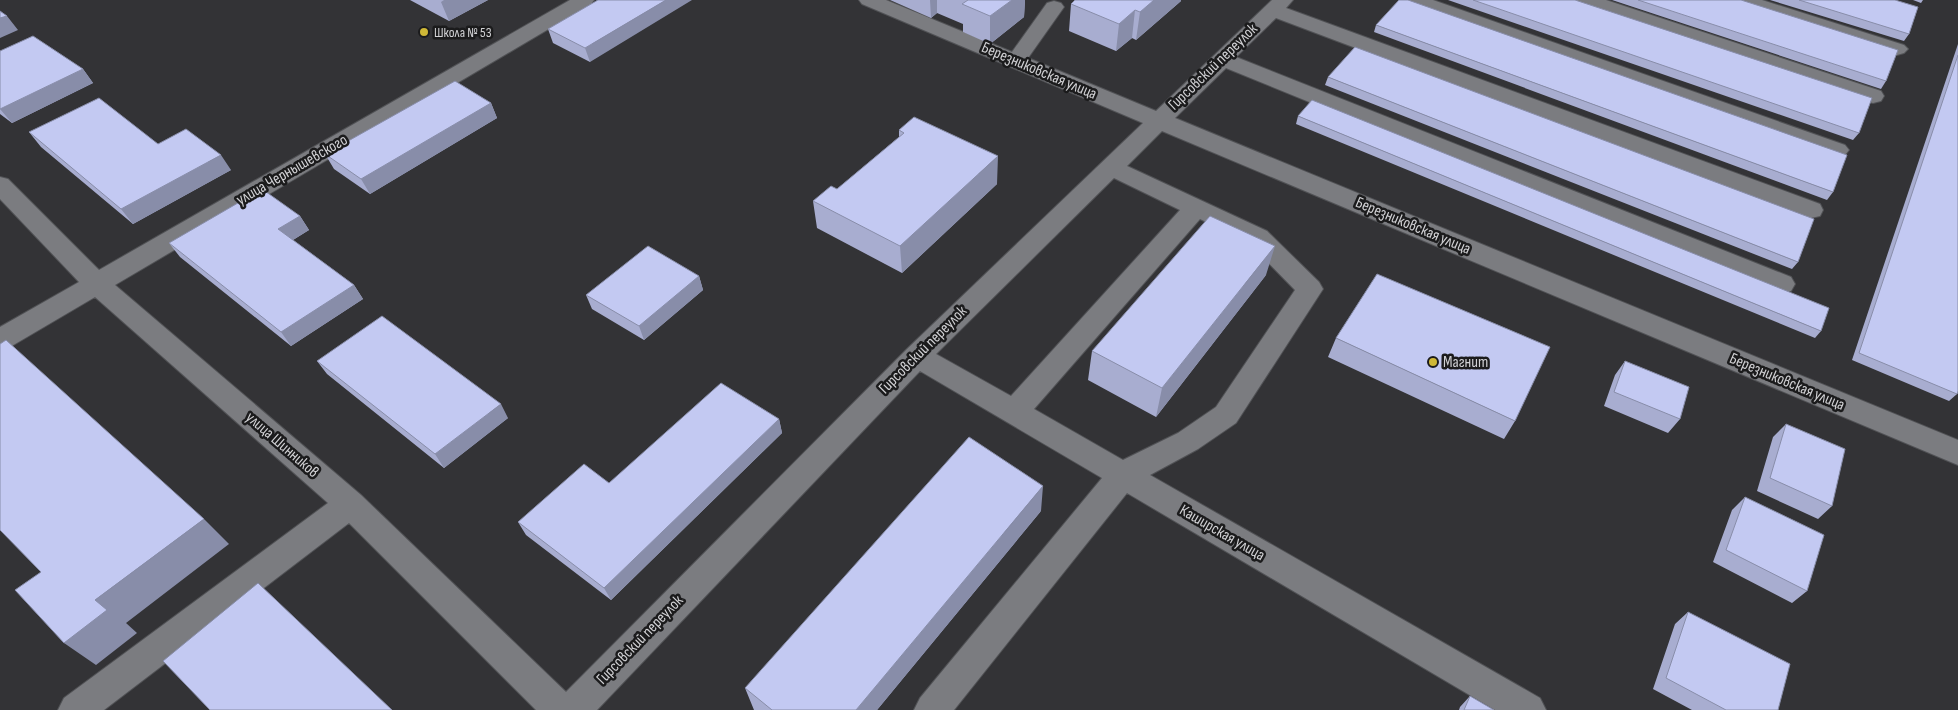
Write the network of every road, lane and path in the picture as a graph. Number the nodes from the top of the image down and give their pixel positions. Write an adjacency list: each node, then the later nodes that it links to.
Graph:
1 (584, 0): 18 (street, улица Чернышевского)
2 (868, 0): 10 (street, Березниковская улица)
3 (1414, 0): 13 (street)
4 (1586, 0): 11 (street)
5 (1740, 0): 8 (street)
6 (1050, 2): 10 (street)
7 (1278, 5): 9 (street, Гирсовский переулок); 17 (street)
8 (1897, 49)
9 (1222, 59): 12 (street, Гирсовский переулок); 19 (street)
10 (1016, 61): 12 (street, Березниковская улица)
11 (1873, 96)
12 (1158, 120): 14 (street, Гирсовский переулок); 23 (street, Березниковская улица)
13 (1837, 150)
14 (1110, 167): 16 (street); 21 (street, Гирсовский переулок)
15 (0, 185): 18 (street, улица Шинников)
16 (1196, 208): 22 (street); 24 (street)
17 (1810, 210)
18 (97, 284): 20 (street, улица Чернышевского); 25 (street, улица Шинников)
19 (1782, 284)
20 (0, 340)
21 (917, 356): 22 (street, Каширская улица); 28 (street, Гирсовский переулок)
22 (1014, 412): 24 (street, Каширская улица)
23 (1958, 453)
24 (1123, 475): 29 (street); 30 (street, Каширская улица)
25 (350, 504): 26 (street); 27 (street, улица Шинников)
26 (76, 710)
27 (560, 710)
28 (573, 710)
29 (932, 710)
30 (1528, 710)

